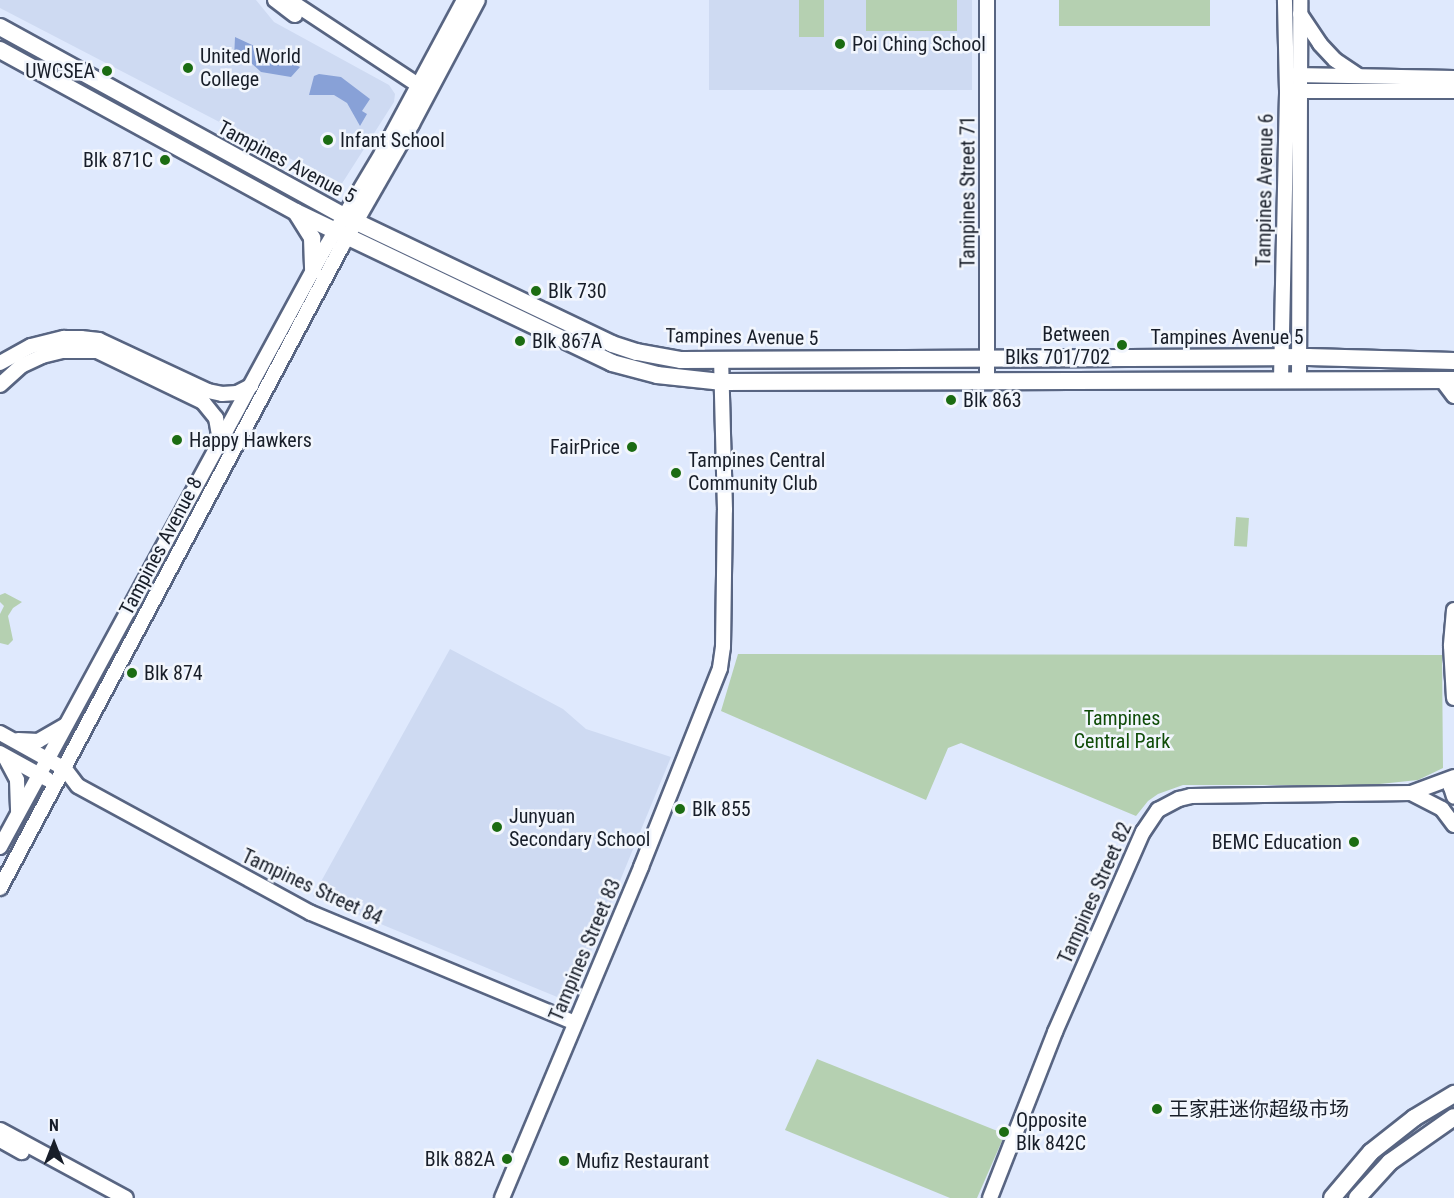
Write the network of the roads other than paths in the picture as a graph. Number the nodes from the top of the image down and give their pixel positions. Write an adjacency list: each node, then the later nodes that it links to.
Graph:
1 (275, 0): 9 (street)
2 (289, 0): 9 (street)
3 (464, 0): 15 (street)
4 (478, 0): 15 (street)
5 (1286, 0): 11 (street, Tampines Avenue 6)
6 (987, 1): 24 (street, Tampines Street 71)
7 (1300, 7): 12 (street, Tampines Avenue 6); 13 (street)
8 (0, 27): 20 (main road, Tampines Avenue 5)
9 (337, 33): 15 (street)
10 (0, 50): 19 (main road, Tampines Avenue 5)
11 (1287, 74): 12 (street); 16 (street, Tampines Avenue 6)
12 (1302, 75): 13 (street); 17 (street, Tampines Avenue 6)
13 (1357, 75): 14 (street)
14 (1454, 78)
15 (423, 89): 20 (street)
16 (1287, 91): 17 (street); 22 (street, Tampines Avenue 6)
17 (1302, 91): 18 (street); 23 (street, Tampines Avenue 6)
18 (1454, 91)
19 (296, 212): 20 (main road, Tampines Avenue 5); 21 (main road)
20 (346, 226): 21 (street, Tampines Avenue 8); 25 (main road, Tampines Avenue 5); 32 (main road, Tampines Avenue 5); 44 (street, Tampines Avenue 8)
21 (313, 271): 35 (street, Tampines Avenue 8)
22 (1281, 357): 23 (main road, Tampines Avenue 5); 24 (main road, Tampines Avenue 5); 28 (street, Tampines Avenue 6)
23 (1299, 357): 26 (main road, Tampines Avenue 5); 29 (street, Tampines Avenue 6)
24 (987, 358): 25 (main road, Tampines Avenue 5); 31 (street, Tampines Street 71)
25 (721, 359): 32 (street, Tampines Street 83)
26 (1454, 361)
27 (0, 363): 34 (street)
28 (1281, 380): 29 (main road, Tampines Avenue 5); 31 (main road, Tampines Avenue 5)
29 (1299, 380): 30 (main road, Tampines Avenue 5)
30 (1448, 380): 36 (street)
31 (987, 381): 32 (main road, Tampines Avenue 5)
32 (721, 382): 55 (street, Tampines Street 83)
33 (0, 385): 34 (street)
34 (180, 385): 35 (street); 37 (street)
35 (250, 386): 37 (street, Tampines Avenue 8)
36 (1454, 396)
37 (220, 440): 40 (street, Tampines Avenue 8)
38 (1454, 610): 39 (street)
39 (1454, 698)
40 (68, 724): 41 (street); 43 (street, Tampines Avenue 8)
41 (4, 735): 43 (street, Tampines Street 84)
42 (2, 754): 45 (street); 51 (street)
43 (49, 760): 44 (street, Tampines Street 84); 45 (street, Tampines Avenue 8)
44 (64, 769): 47 (street, Tampines Avenue 8); 48 (street, Tampines Street 84)
45 (40, 775): 47 (street); 51 (street, Tampines Avenue 8)
46 (1454, 779): 49 (street, Tampines Street 82); 50 (street, Tampines Street 82)
47 (56, 784): 48 (street); 54 (street, Tampines Avenue 8)
48 (78, 786): 55 (street, Tampines Street 84)
49 (1411, 794): 52 (street, Tampines Street 82); 63 (street, Tampines Street 82)
50 (1454, 796)
51 (17, 817): 53 (street, Tampines Avenue 8)
52 (1454, 825)
53 (0, 847)
54 (0, 888)
55 (575, 1023): 62 (street, Tampines Street 83)
56 (1451, 1094): 64 (main road)
57 (1454, 1117): 65 (main road)
58 (0, 1130): 61 (street)
59 (0, 1140): 60 (street)
60 (105, 1198)
61 (126, 1198)
62 (502, 1198)
63 (990, 1198)
64 (1332, 1198)
65 (1357, 1198)

